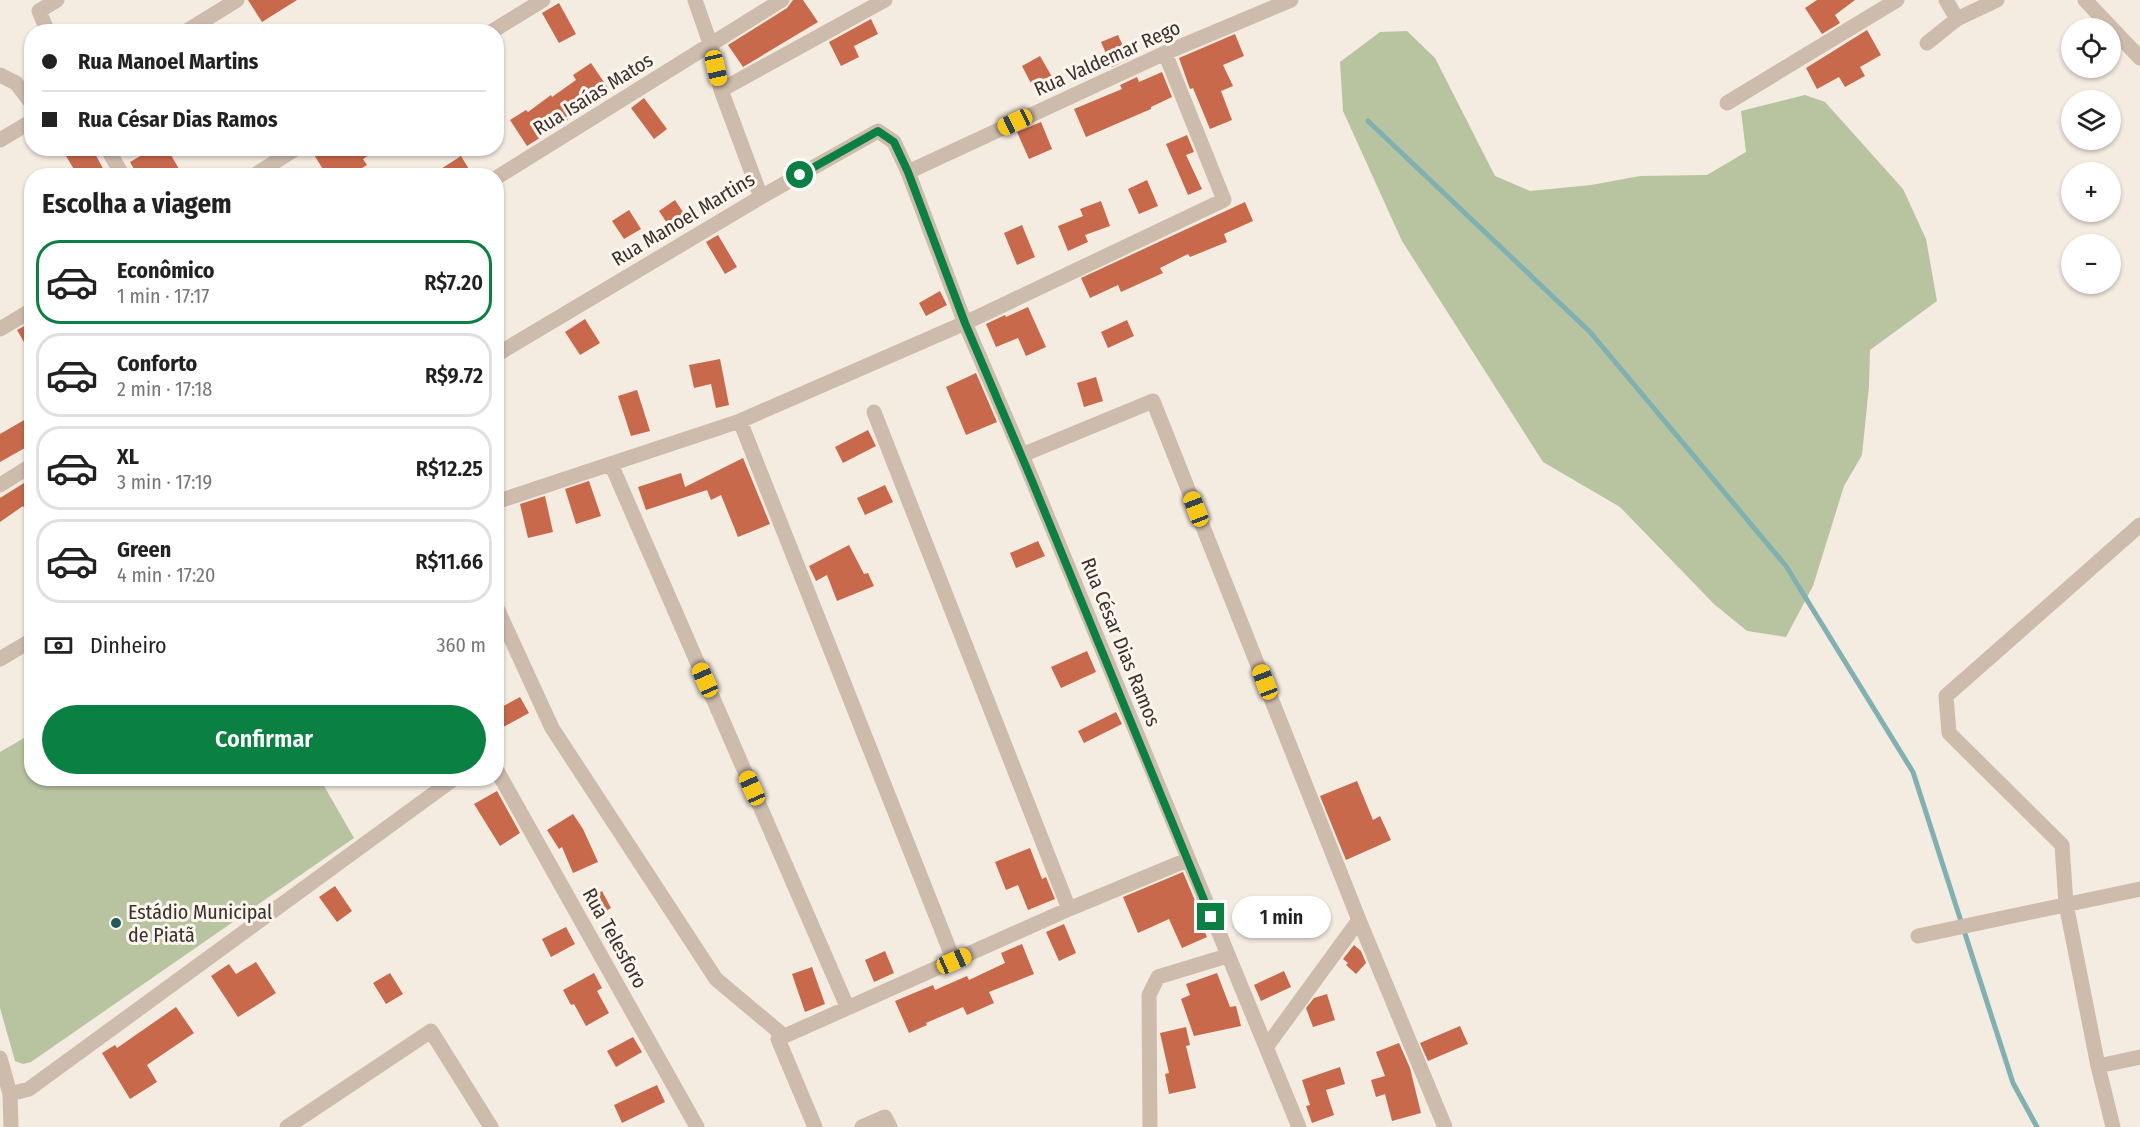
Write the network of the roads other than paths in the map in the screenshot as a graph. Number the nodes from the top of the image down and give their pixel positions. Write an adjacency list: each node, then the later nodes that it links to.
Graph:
1 (57, 0): 13 (street)
2 (237, 0): 14 (street)
3 (543, 0): 15 (street)
4 (695, 0): 17 (street)
5 (782, 0): 17 (street, Rua Isaías Matos)
6 (885, 0): 21 (street)
7 (1897, 0): 23 (street)
8 (1946, 0): 12 (street)
9 (1998, 0): 12 (street)
10 (2085, 0): 19 (street)
11 (1280, 2): 18 (street, Rua Valdemar Rego)
12 (1957, 19): 16 (street)
13 (45, 24)
14 (198, 24)
15 (504, 24)
16 (1927, 44)
17 (711, 46): 21 (street); 29 (street, Rua Isaías Matos)
18 (1165, 53): 28 (street, Rua Valdemar Rego); 32 (street)
19 (2140, 58)
20 (0, 75): 22 (street)
21 (721, 90): 30 (street)
22 (24, 94)
23 (1727, 103)
24 (24, 126): 25 (street)
25 (0, 140)
26 (284, 156): 27 (street)
27 (266, 168)
28 (908, 172): 30 (street, Rua Manoel Martins); 32 (street, Rua César Dias Ramos)
29 (504, 173)
30 (761, 197): 34 (street, Rua Manoel Martins)
31 (24, 315): 33 (street)
32 (965, 323): 36 (street); 37 (street, Rua César Dias Ramos)
33 (0, 329)
34 (504, 350)
35 (874, 412): 51 (street)
36 (740, 421): 38 (street); 55 (street)
37 (1022, 454): 48 (street, Rua César Dias Ramos); 52 (street)
38 (611, 464): 41 (street); 56 (street)
39 (24, 470): 40 (street)
40 (0, 485)
41 (504, 499)
42 (2140, 525): 50 (street)
43 (504, 623): 57 (street)
44 (24, 645): 45 (street)
45 (0, 659)
46 (504, 783): 66 (street, Rua Telesforo)
47 (444, 786): 62 (street)
48 (1187, 860): 51 (street); 54 (street, Rua César Dias Ramos)
49 (2140, 889): 50 (street)
50 (2066, 904): 53 (street); 61 (street)
51 (1069, 909): 55 (street)
52 (1359, 920): 58 (street); 72 (street)
53 (1918, 936)
54 (1227, 956): 58 (street, Rua César Dias Ramos); 70 (street)
55 (954, 961): 57 (street)
56 (846, 1004)
57 (784, 1036): 67 (street)
58 (1267, 1046): 71 (street, Rua César Dias Ramos)
59 (2140, 1057): 61 (street)
60 (0, 1058): 62 (street)
61 (2098, 1066): 73 (street)
62 (10, 1094): 63 (street)
63 (11, 1127)
64 (287, 1127): 65 (street)
65 (491, 1127)
66 (697, 1127)
67 (815, 1127)
68 (862, 1127): 69 (street)
69 (890, 1127)
70 (1150, 1127)
71 (1299, 1127)
72 (1445, 1127)
73 (2112, 1127)

